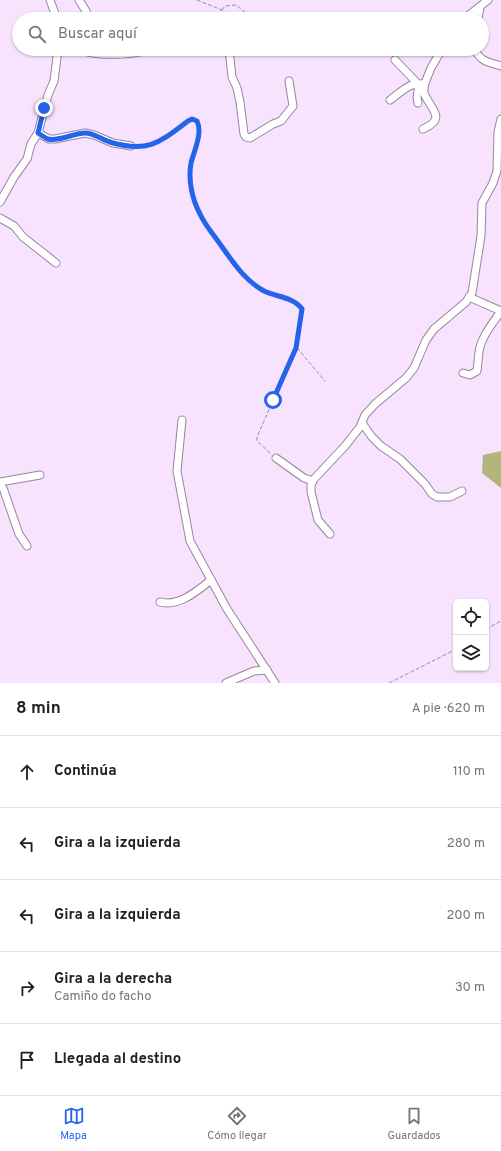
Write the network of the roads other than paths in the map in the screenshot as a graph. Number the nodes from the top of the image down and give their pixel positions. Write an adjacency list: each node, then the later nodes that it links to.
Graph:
1 (50, 0): 6 (street)
2 (79, 0): 5 (street)
3 (488, 0): 4 (street)
4 (480, 7): 7 (street); 8 (street)
5 (86, 11)
6 (54, 12)
7 (473, 12)
8 (479, 12)
9 (57, 56): 21 (street)
10 (229, 56): 15 (street)
11 (438, 56): 16 (street)
12 (478, 56): 14 (street)
13 (395, 60): 16 (street)
14 (501, 66)
15 (289, 81)
16 (422, 84): 17 (street); 18 (street); 20 (street)
17 (390, 100)
18 (418, 103)
19 (501, 119): 26 (street)
20 (423, 129)
21 (38, 133): 22 (street); 23 (street)
22 (131, 146)
23 (0, 202)
24 (0, 218): 25 (street)
25 (56, 263)
26 (469, 298): 27 (street); 30 (street)
27 (501, 311): 28 (street)
28 (463, 373)
29 (182, 420): 38 (street)
30 (362, 423): 33 (street); 35 (street)
31 (276, 458): 33 (street)
32 (40, 475): 34 (street)
33 (313, 481): 36 (street)
34 (0, 483): 37 (street)
35 (462, 491)
36 (330, 534)
37 (27, 546)
38 (211, 580): 39 (street); 40 (street)
39 (160, 602)
40 (266, 670): 41 (street); 42 (street)
41 (226, 683)
42 (275, 683)

